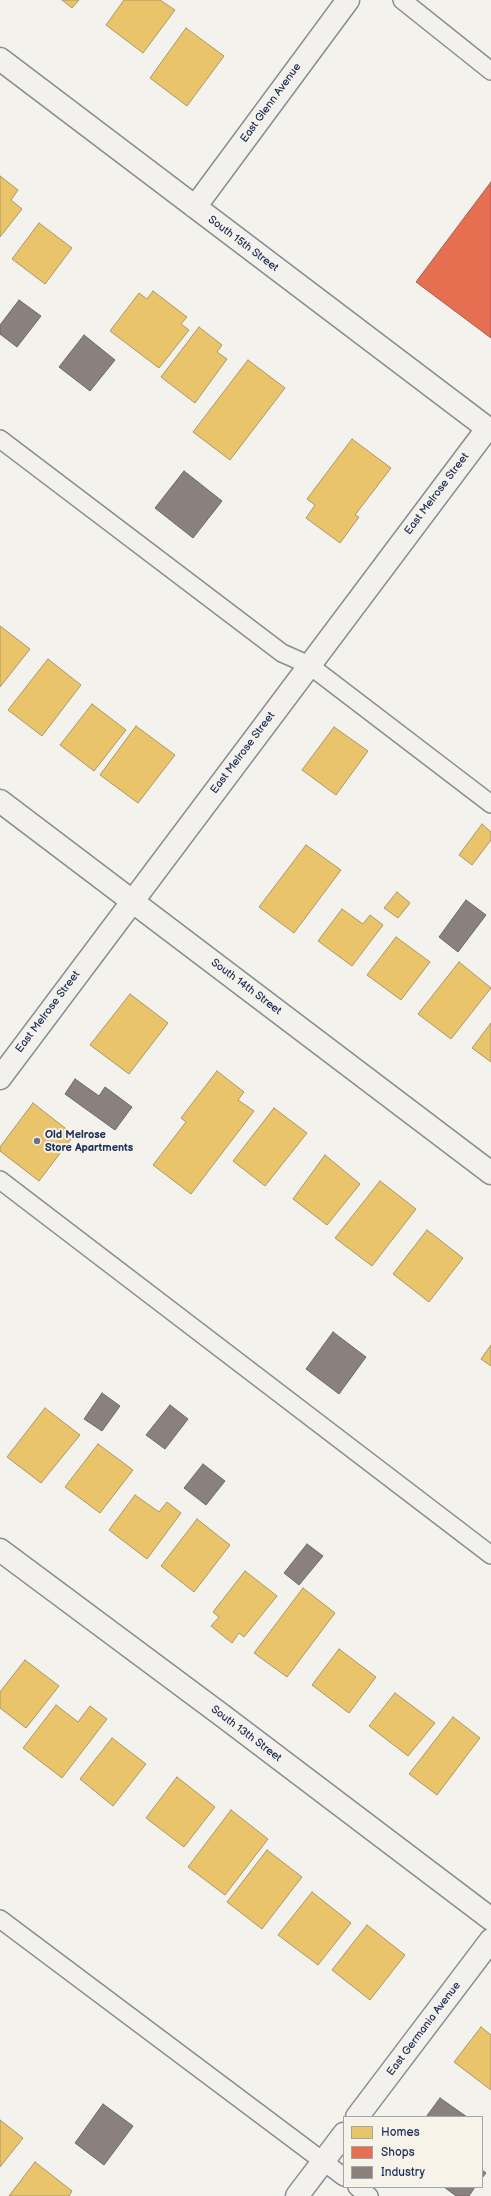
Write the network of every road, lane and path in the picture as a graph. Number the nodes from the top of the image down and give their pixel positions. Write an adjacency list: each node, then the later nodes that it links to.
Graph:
1 (348, 0): 5 (street, East Glenn Avenue)
2 (402, 0): 4 (lane)
3 (0, 59): 5 (street, South 15th Street)
4 (491, 71)
5 (195, 207): 6 (street, South 15th Street)
6 (489, 430): 8 (street, East Melrose Street)
7 (0, 439): 8 (lane)
8 (309, 665): 10 (lane); 11 (street, East Melrose Street)
9 (0, 801): 11 (street, South 14th Street)
10 (491, 804)
11 (133, 901): 12 (street, East Melrose Street); 13 (street, South 14th Street)
12 (0, 1078)
13 (491, 1173)
14 (0, 1180): 16 (lane)
15 (0, 1550): 18 (street, South 13th Street)
16 (491, 1555)
17 (0, 1919): 22 (lane)
18 (491, 1919)
19 (491, 1940): 20 (street, East Germania Avenue)
20 (358, 2116)
21 (343, 2135): 22 (street)
22 (323, 2161): 23 (lane); 25 (street)
23 (343, 2176)
24 (358, 2188): 26 (lane)
25 (297, 2196)
26 (369, 2196)

